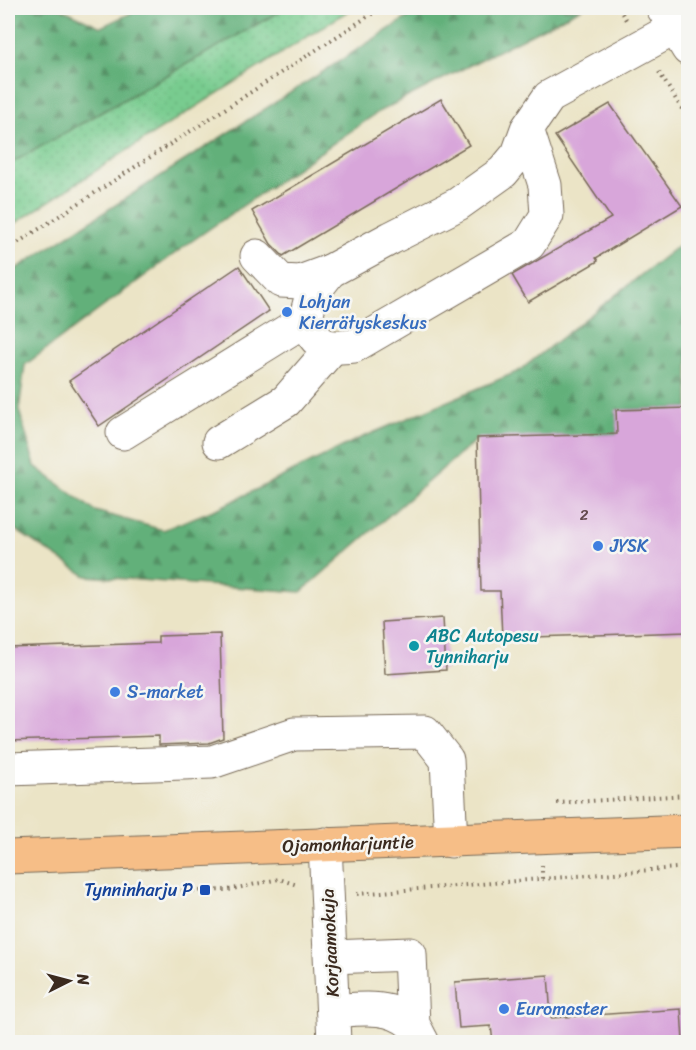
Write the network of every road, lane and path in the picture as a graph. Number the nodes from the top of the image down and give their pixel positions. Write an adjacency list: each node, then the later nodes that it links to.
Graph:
1 (381, 8): 4 (path)
2 (676, 28): 3 (street)
3 (527, 129): 6 (street); 8 (street)
4 (8, 249)
5 (257, 256): 6 (street)
6 (330, 271): 7 (street)
7 (305, 320): 8 (street); 9 (street)
8 (332, 348): 10 (street)
9 (123, 433)
10 (219, 442)
11 (8, 769): 13 (street)
12 (688, 831): 13 (main road, Ojamonharjuntie)
13 (451, 841): 14 (main road, Ojamonharjuntie)
14 (325, 844): 15 (main road, Ojamonharjuntie); 16 (street, Korjaamokuja)
15 (8, 857)
16 (331, 957): 17 (street, Korjaamokuja); 18 (street)
17 (333, 1027): 18 (street)
18 (418, 1034)

